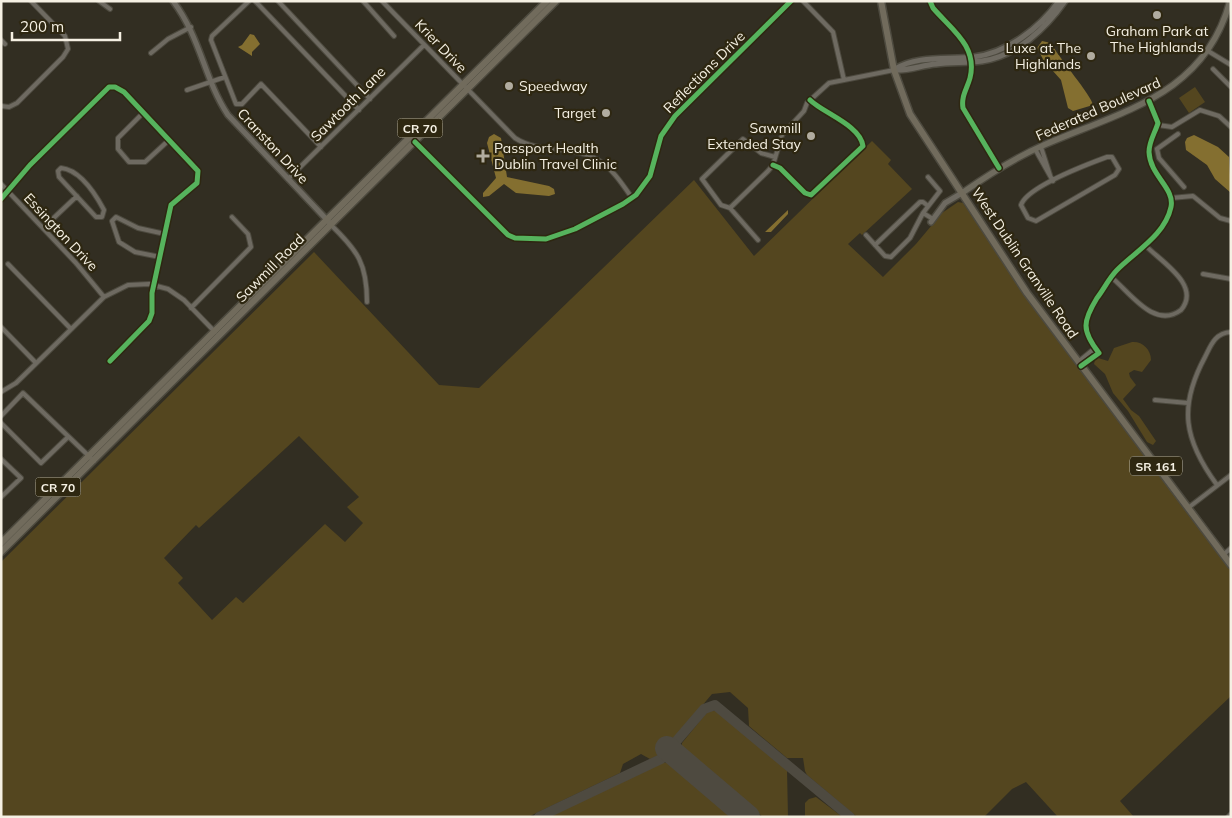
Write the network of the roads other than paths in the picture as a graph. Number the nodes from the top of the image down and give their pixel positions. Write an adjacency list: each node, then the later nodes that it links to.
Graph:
1 (31, 1): 40 (street)
2 (99, 1): 18 (street)
3 (173, 1): 19 (street, Cranston Drive)
4 (249, 1): 30 (street)
5 (255, 1): 37 (street)
6 (278, 1): 36 (street)
7 (362, 1): 20 (street)
8 (382, 1): 23 (street, Krier Drive)
9 (547, 1): 34 (main road, Sawmill Road / CR 70)
10 (556, 1): 34 (main road, Sawmill Road / CR 70)
11 (791, 1): 64 (street, Reflections Drive)
12 (803, 1): 32 (street)
13 (881, 1): 29 (main road, West Dublin Granville Road / SR 161)
14 (930, 1): 26 (street)
15 (1059, 1): 26 (street)
16 (1065, 1): 26 (street)
17 (1230, 1): 24 (main road, Federated Boulevard)
18 (110, 8)
19 (191, 27): 25 (street); 31 (street, Cranston Drive)
20 (394, 36)
21 (1, 40): 22 (street)
22 (6, 44)
23 (424, 45): 34 (street, Krier Drive); 36 (street, Sawtooth Lane)
24 (1208, 51): 27 (street); 39 (main road, Federated Boulevard)
25 (151, 53)
26 (969, 60): 29 (street); 55 (street)
27 (1231, 65)
28 (1213, 69): 33 (street)
29 (894, 70): 32 (street); 62 (main road, West Dublin Granville Road / SR 161)
30 (225, 77): 31 (street); 46 (street)
31 (212, 80): 35 (street); 57 (street, Cranston Drive)
32 (844, 80): 38 (street)
33 (1231, 87)
34 (465, 88): 48 (main road, Sawmill Road / CR 70); 64 (street, Krier Drive); 73 (main road, Sawmill Road / CR 70)
35 (187, 90)
36 (370, 99): 41 (street, Sawtooth Lane)
37 (350, 100): 41 (street); 46 (street)
38 (810, 100): 53 (street); 54 (street)
39 (1149, 101): 43 (street); 50 (main road, Federated Boulevard)
40 (3, 107)
41 (360, 108): 49 (street, Sawtooth Lane)
42 (143, 113): 47 (street); 47 (street); 61 (street)
43 (1158, 125): 44 (street); 51 (street)
44 (1231, 127)
45 (1178, 134): 52 (street)
46 (313, 138): 49 (street)
47 (169, 140): 75 (street)
48 (415, 142): 64 (street, Reflections Drive); 73 (main road, Sawmill Road / CR 70)
49 (321, 147): 57 (street, Sawtooth Lane)
50 (1038, 148): 55 (main road, Federated Boulevard); 58 (street)
51 (1150, 148): 52 (street); 65 (street)
52 (1157, 149): 60 (street)
53 (774, 157): 54 (street); 68 (street)
54 (773, 165): 68 (street)
55 (999, 168): 62 (main road, Federated Boulevard)
56 (928, 177): 67 (street)
57 (288, 179): 73 (street, Cranston Drive)
58 (1053, 181): 58 (street)
59 (1, 184): 61 (street, Essington Drive)
60 (1184, 188)
61 (8, 192): 66 (street); 74 (street, Essington Drive)
62 (962, 193): 71 (street, Federated Boulevard); 96 (main road, West Dublin Granville Road / SR 161)
63 (77, 196): 63 (street); 74 (street)
64 (632, 198)
65 (1171, 198): 72 (street); 79 (street)
66 (1, 199)
67 (928, 206): 69 (street); 78 (street)
68 (730, 208): 77 (street)
69 (923, 213): 71 (street); 78 (street)
70 (232, 217): 88 (street)
71 (932, 221)
72 (1231, 221)
73 (329, 222): 87 (street); 92 (main road, Sawmill Road / CR 70)
74 (43, 228): 86 (street, Essington Drive)
75 (165, 234): 80 (street); 80 (street)
76 (866, 235): 78 (street)
77 (758, 240)
78 (875, 245)
79 (1145, 245): 83 (street); 83 (street)
80 (160, 257): 85 (street)
81 (8, 264): 90 (street)
82 (1203, 274): 84 (street)
83 (1111, 277): 93 (street)
84 (1231, 279)
85 (154, 285): 86 (street); 88 (street); 94 (street)
86 (104, 297): 90 (street)
87 (367, 302)
88 (191, 308): 92 (street)
89 (1, 328): 95 (street)
90 (71, 329): 95 (street)
91 (1229, 332): 99 (street)
92 (217, 334): 104 (main road, Sawmill Road / CR 70)
93 (1096, 348): 96 (street); 96 (street)
94 (110, 361)
95 (36, 363): 97 (street)
96 (1080, 364): 108 (main road, West Dublin Granville Road / SR 161)
97 (1, 392)
98 (1155, 400): 99 (street)
99 (1188, 404): 106 (street)
100 (1, 416): 102 (street)
101 (1, 423): 102 (street)
102 (67, 438): 104 (street)
103 (1, 459): 107 (street)
104 (91, 459): 109 (main road, Sawmill Road / CR 70); 111 (main road, Sawmill Road / CR 70)
105 (1231, 475): 106 (street)
106 (1217, 485): 108 (street)
107 (1, 497)
108 (1188, 508): 112 (main road, West Dublin Granville Road / SR 161)
109 (1, 543)
110 (1231, 548): 112 (street)
111 (1, 552)
112 (1223, 555): 113 (main road, West Dublin Granville Road / SR 161)
113 (1231, 565)
114 (1231, 814): 115 (street)
115 (1228, 817)

